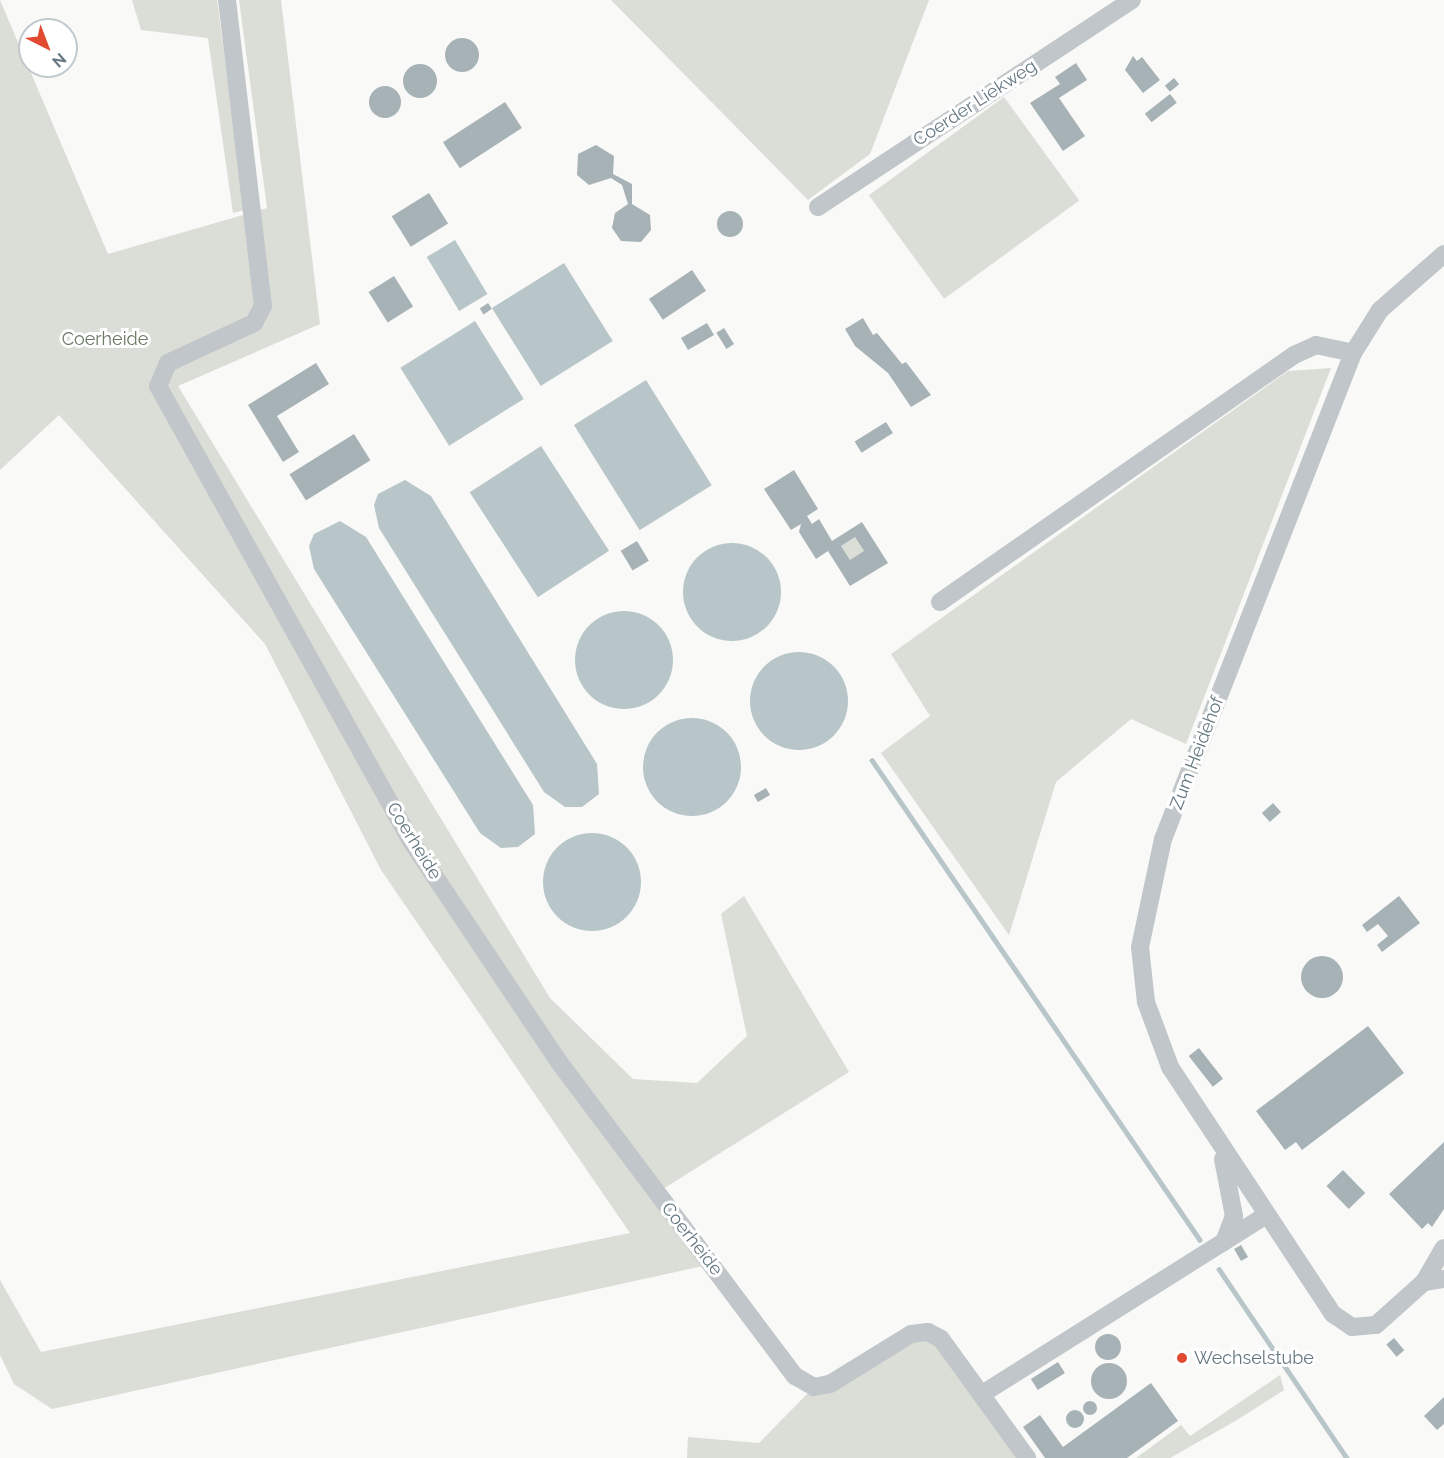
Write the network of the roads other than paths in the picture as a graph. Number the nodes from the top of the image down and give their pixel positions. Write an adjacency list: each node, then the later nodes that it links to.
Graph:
1 (227, 0): 13 (street, Coerheide)
2 (1132, 0): 3 (street, Coerder Liekweg)
3 (818, 207)
4 (1444, 254): 5 (street, Zum Heidehof)
5 (1353, 353): 6 (street); 7 (street, Zum Heidehof)
6 (940, 602)
7 (1224, 1153): 8 (street, Zum Heidehof); 9 (street, Zum Heidehof)
8 (1265, 1216): 9 (street); 12 (street, Zum Heidehof)
9 (1224, 1242): 13 (street)
10 (1444, 1248): 12 (street, Zum Heidehof)
11 (1444, 1279): 12 (street)
12 (1424, 1282)
13 (982, 1395): 14 (street, Coerheide)
14 (1027, 1458)

